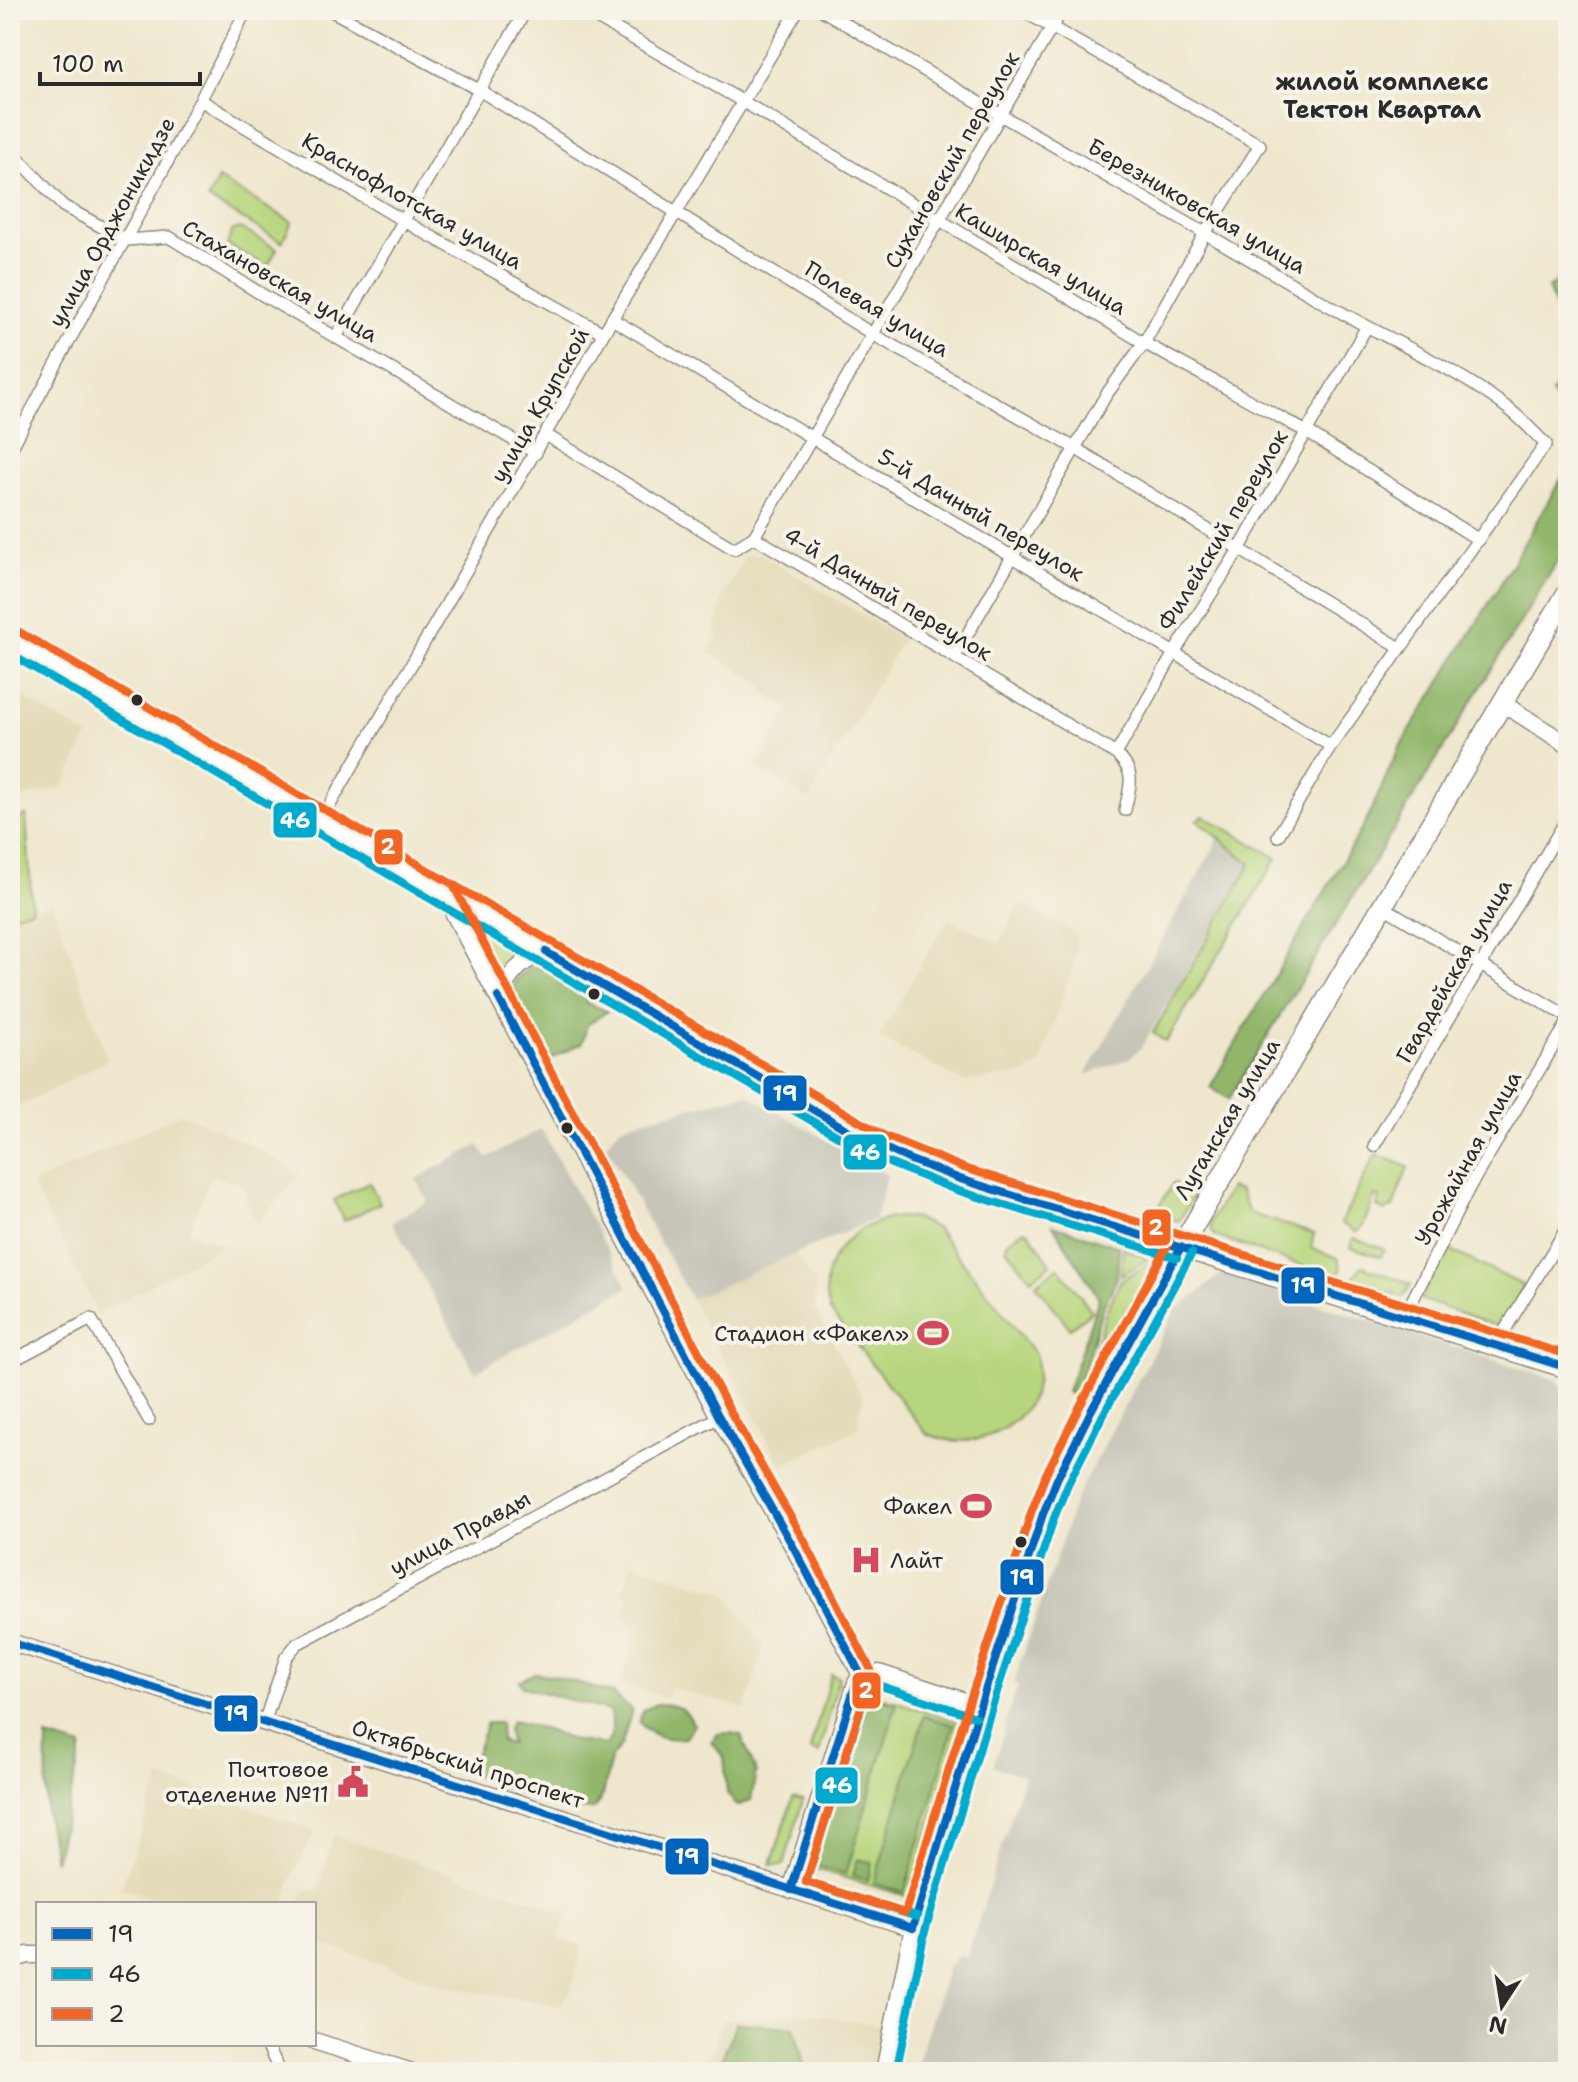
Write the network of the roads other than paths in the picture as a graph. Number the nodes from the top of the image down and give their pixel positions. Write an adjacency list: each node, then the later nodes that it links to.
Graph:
1 (246, 10): 11 (street, улица Орджоникидзе)
2 (330, 10): 10 (street, Полевая улица)
3 (526, 10): 10 (street)
4 (583, 10): 12 (street, Каширская улица)
5 (798, 10): 12 (street, улица Крупской)
6 (822, 10): 13 (street, Березниковская улица)
7 (1021, 10): 9 (street)
8 (1062, 10): 9 (street, Сухановский переулок)
9 (1051, 29): 13 (street, Сухановский переулок); 18 (street)
10 (479, 90): 15 (street, Полевая улица); 16 (street)
11 (202, 101): 16 (street, Краснофлотская улица); 19 (street, улица Орджоникидзе)
12 (742, 101): 15 (street, улица Крупской); 17 (street, Каширская улица)
13 (1000, 117): 17 (street, Сухановский переулок); 18 (street, Березниковская улица)
14 (10, 154): 19 (street)
15 (675, 211): 20 (street, улица Крупской); 23 (street, Полевая улица)
16 (402, 220): 22 (street, Краснофлотская улица); 24 (street)
17 (940, 222): 23 (street, Сухановский переулок); 25 (street, Каширская улица)
18 (1205, 233): 21 (street, Березниковская улица); 25 (street)
19 (126, 240): 24 (street, Стахановская улица); 30 (street, улица Орджоникидзе)
20 (612, 319): 22 (street, улица Крупской); 28 (street, 5-й Дачный переулок)
21 (1366, 328): 26 (street, Филейский переулок); 33 (street, Березниковская улица)
22 (603, 333): 27 (street, улица Крупской)
23 (874, 335): 28 (street, Сухановский переулок); 29 (street, Полевая улица)
24 (336, 337): 31 (street, Стахановская улица)
25 (1144, 343): 26 (street, Каширская улица); 29 (street)
26 (1305, 431): 33 (street, Каширская улица); 34 (street, Филейский переулок)
27 (546, 435): 31 (street, улица Крупской); 32 (street, 4-й Дачный переулок)
28 (810, 438): 32 (street, Сухановский переулок); 35 (street, 5-й Дачный переулок)
29 (1075, 448): 34 (street, Полевая улица); 35 (street)
30 (10, 451)
31 (536, 453): 47 (street, улица Крупской)
32 (754, 537): 40 (street, 4-й Дачный переулок)
33 (1479, 540): 38 (street)
34 (1240, 548): 38 (street, Полевая улица); 39 (street, Филейский переулок)
35 (1013, 556): 39 (street, 5-й Дачный переулок); 40 (street)
36 (1568, 592): 41 (highway, Луганская улица)
37 (10, 640): 47 (main road)
38 (1400, 648): 43 (street)
39 (1174, 653): 43 (street, 5-й Дачный переулок); 44 (street, Филейский переулок)
40 (955, 656): 44 (street, 4-й Дачный переулок)
41 (1502, 703): 42 (main road); 50 (highway, Луганская улица)
42 (1568, 745)
43 (1331, 746): 48 (street)
44 (1116, 754): 45 (street)
45 (1125, 810)
46 (1568, 817): 52 (street, Гвардейская улица)
47 (320, 822): 49 (main road)
48 (1278, 836)
49 (443, 893): 51 (main road); 53 (main road)
50 (1382, 906): 52 (street); 57 (highway, Луганская улица)
51 (546, 952): 53 (main road); 57 (main road)
52 (1481, 965): 54 (street); 55 (street, Гвардейская улица)
53 (498, 997): 62 (main road)
54 (1568, 1020): 58 (street, Урожайная улица)
55 (1374, 1146)
56 (1568, 1226): 59 (street)
57 (1181, 1247): 58 (highway); 66 (main road, Луганская улица)
58 (1405, 1315): 59 (highway)
59 (1497, 1343): 61 (highway)
60 (10, 1362): 63 (street)
61 (1568, 1368)
62 (719, 1417): 65 (main road); 67 (street, улица Правды)
63 (149, 1420)
64 (10, 1642): 67 (main road, Октябрьский проспект)
65 (861, 1675): 66 (main road); 68 (main road)
66 (980, 1706): 69 (main road, Луганская улица)
67 (264, 1723): 68 (main road, Октябрьский проспект)
68 (791, 1890): 69 (main road, Октябрьский проспект)
69 (913, 1928): 76 (main road, Луганская улица)
70 (36, 1955): 71 (main road)
71 (10, 1960)
72 (316, 2042): 75 (main road)
73 (268, 2046): 74 (street)
74 (280, 2072)
75 (412, 2072)
76 (884, 2072)

